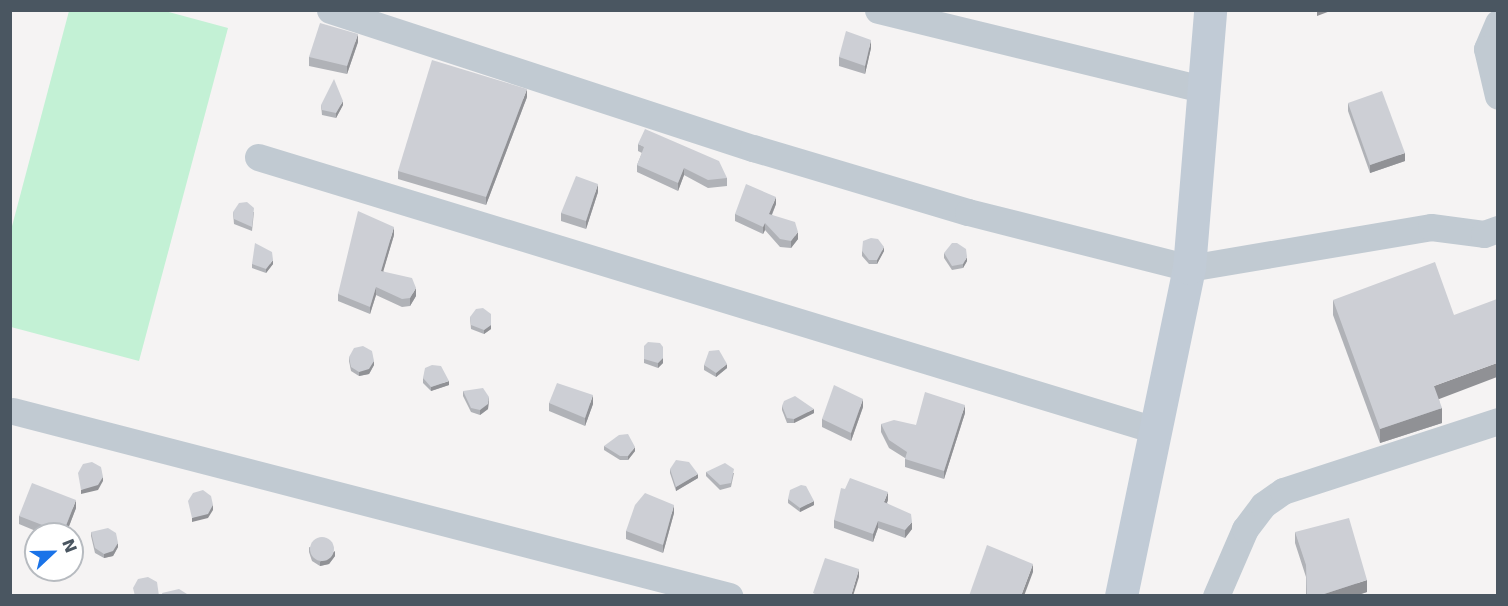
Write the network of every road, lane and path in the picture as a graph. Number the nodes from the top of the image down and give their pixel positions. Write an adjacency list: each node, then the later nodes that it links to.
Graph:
1 (330, 10): 9 (street)
2 (878, 10): 5 (street)
3 (1210, 10): 5 (street)
4 (1497, 23): 6 (street)
5 (1201, 89): 9 (street)
6 (1497, 96)
7 (258, 157): 12 (street)
8 (1497, 229): 9 (street)
9 (1189, 268): 12 (street)
10 (13, 411): 13 (street)
11 (1497, 421): 15 (street)
12 (1155, 430): 14 (street)
13 (729, 596)
14 (1121, 596)
15 (1215, 596)

